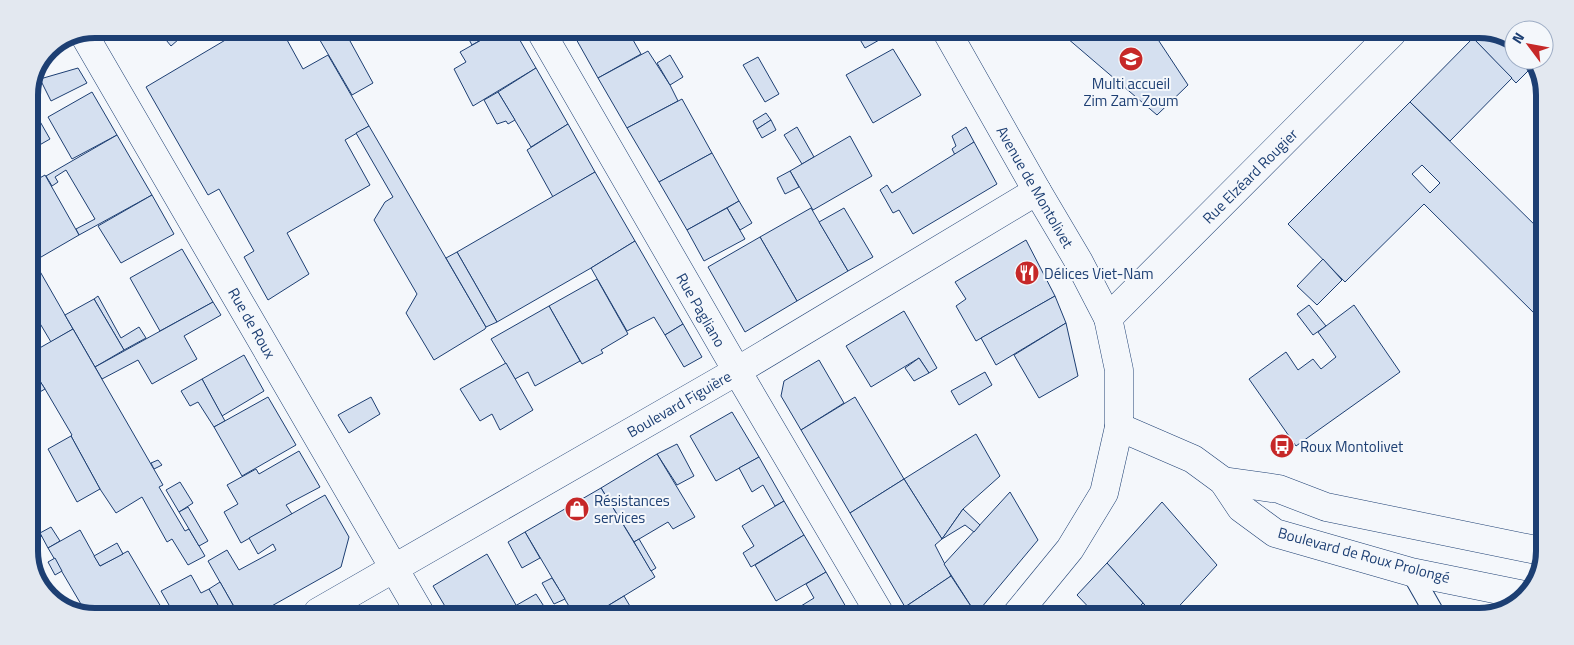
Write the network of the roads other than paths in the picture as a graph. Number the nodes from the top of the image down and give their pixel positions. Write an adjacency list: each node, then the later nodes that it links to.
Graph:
1 (544, 37): 7 (street, Rue Pagliano)
2 (950, 37): 5 (street, Avenue de Montolivet)
3 (1388, 37): 6 (street, Rue Elzéard Rougier)
4 (86, 38): 11 (street, Rue de Roux)
5 (1037, 191): 6 (street, Avenue de Montolivet); 7 (street, Boulevard Figuière)
6 (1108, 318): 8 (street, Avenue de Montolivet)
7 (737, 371): 11 (street, Boulevard Figuière); 16 (street, Rue Pagliano)
8 (1119, 427): 9 (street, Boulevard de Roux Prolongé); 17 (street, Avenue de Montolivet)
9 (1223, 481): 10 (street, Boulevard de Roux Prolongé); 12 (street, Boulevard de Roux Prolongé)
10 (1536, 550)
11 (395, 568): 14 (street, Boulevard Figuière); 15 (street, Rue de Roux)
12 (1411, 572): 13 (street, Boulevard de Roux Prolongé); 18 (lane)
13 (1517, 594)
14 (325, 608)
15 (417, 608)
16 (876, 608)
17 (1022, 608)
18 (1431, 608)

